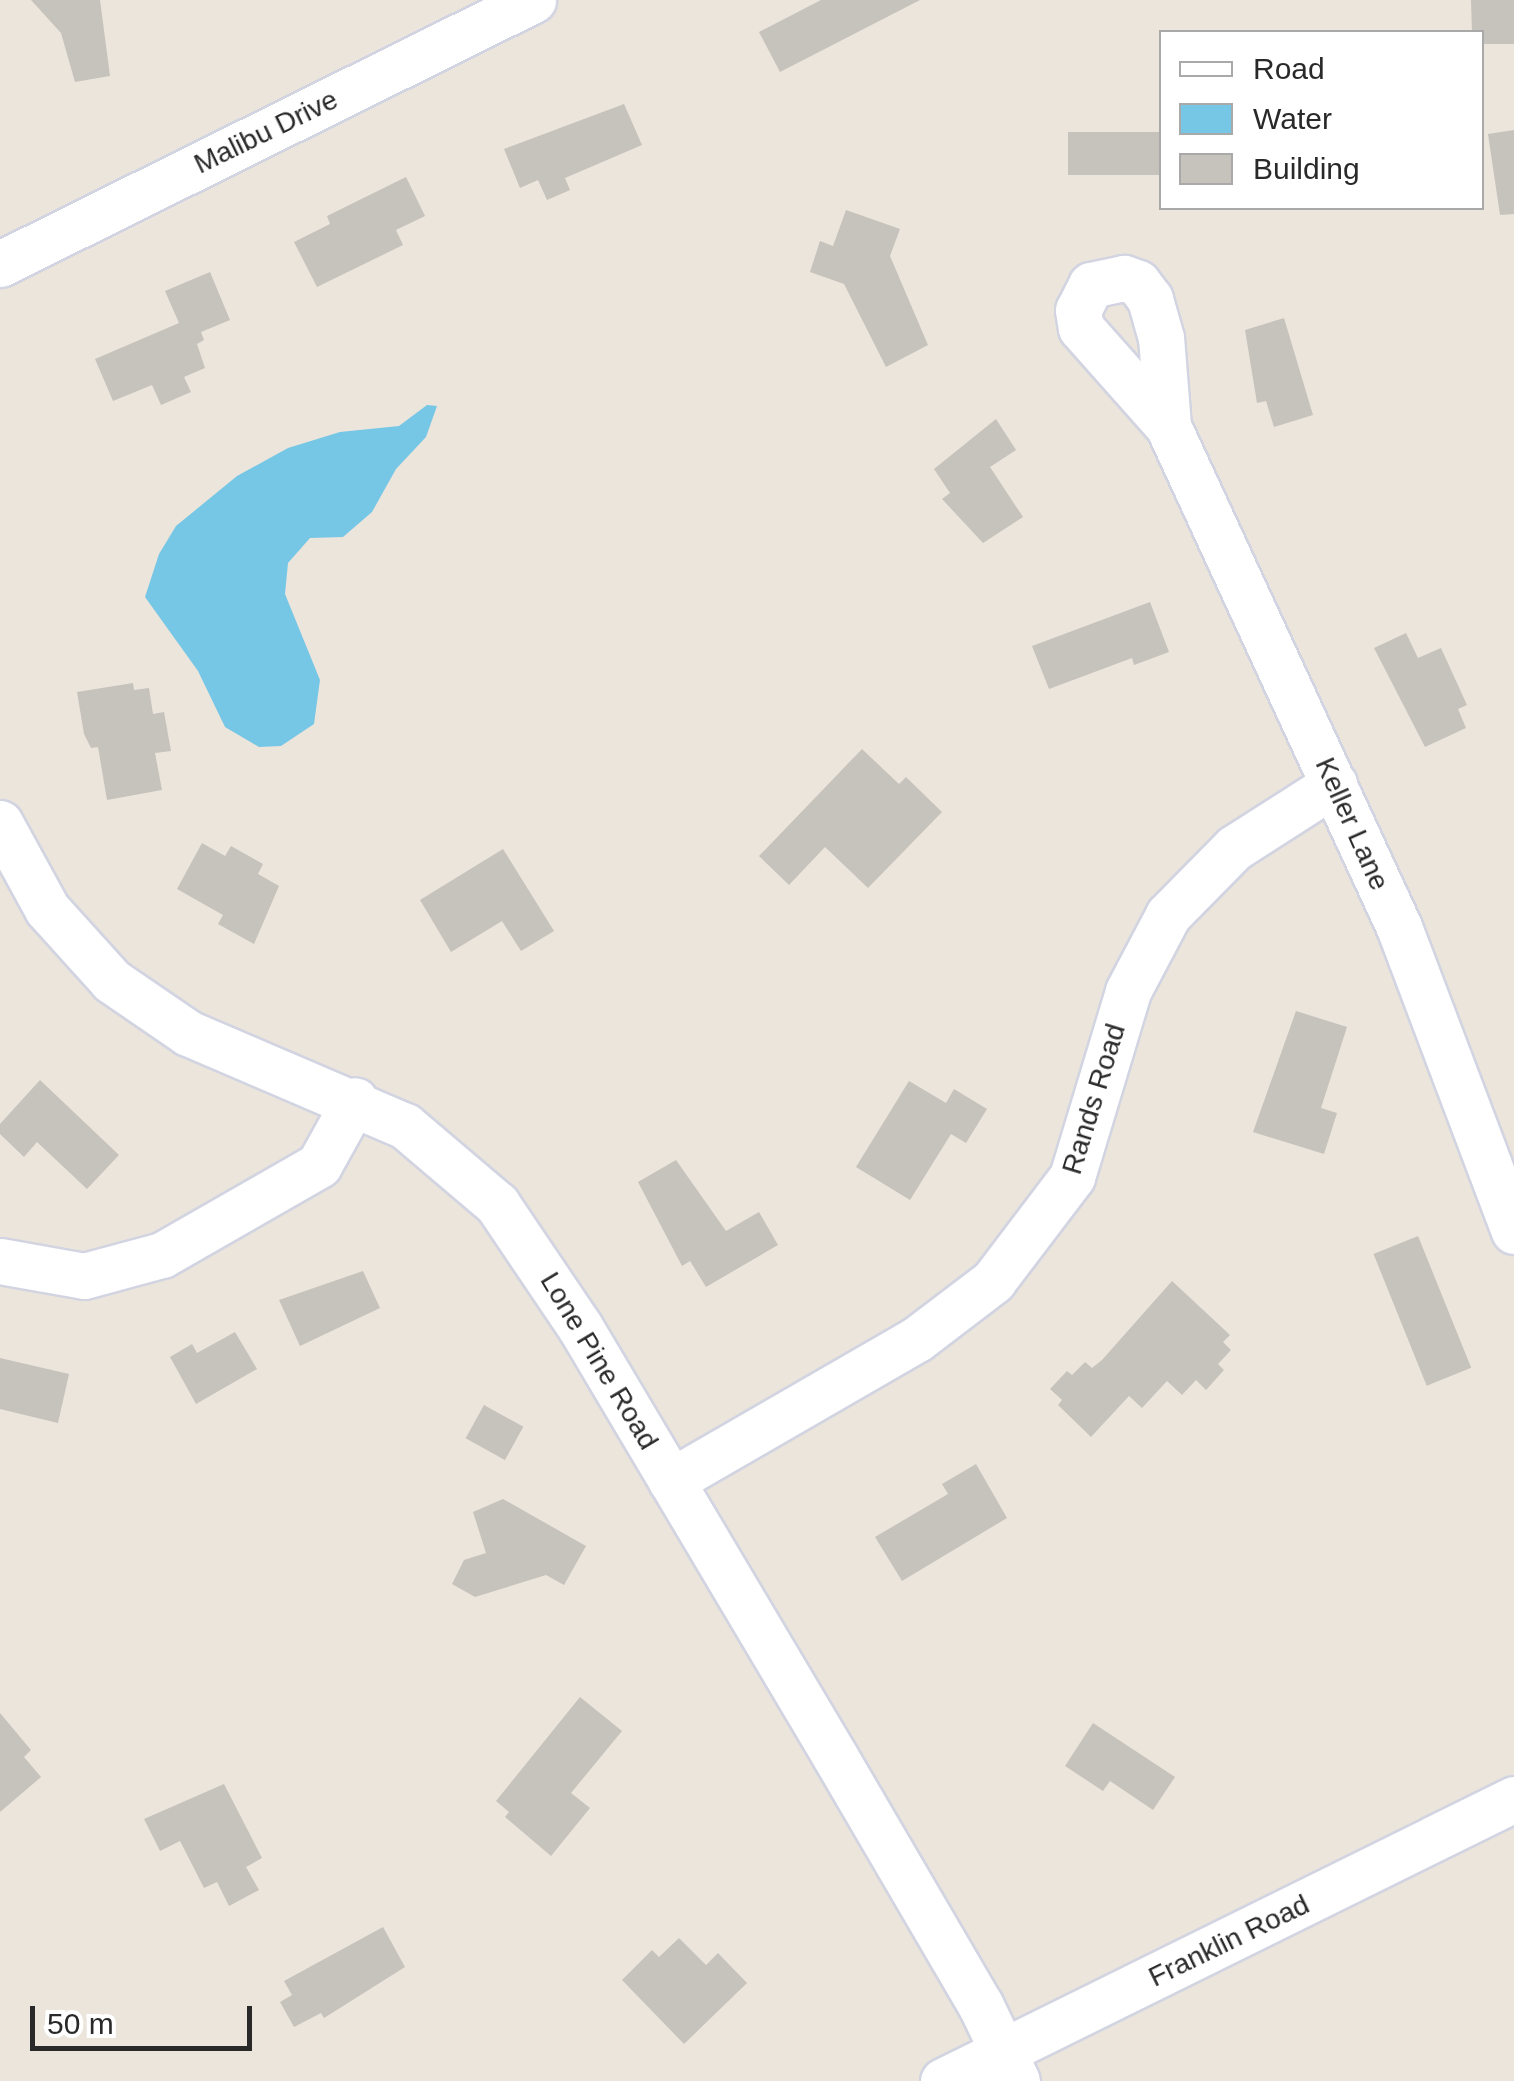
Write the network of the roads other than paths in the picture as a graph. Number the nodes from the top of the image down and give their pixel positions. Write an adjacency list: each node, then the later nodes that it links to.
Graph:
1 (533, 0): 2 (street, Malibu Drive)
2 (0, 264)
3 (1168, 426): 4 (street, Keller Lane)
4 (1334, 784): 7 (street, Keller Lane); 9 (street, Rands Road)
5 (0, 823): 6 (street, Lone Pine Road)
6 (354, 1100): 8 (street); 9 (street, Lone Pine Road)
7 (1514, 1231)
8 (0, 1261)
9 (671, 1481): 11 (street, Lone Pine Road)
10 (1514, 1800): 11 (street, Franklin Road)
11 (1010, 2066): 12 (street, Franklin Road)
12 (943, 2081)

